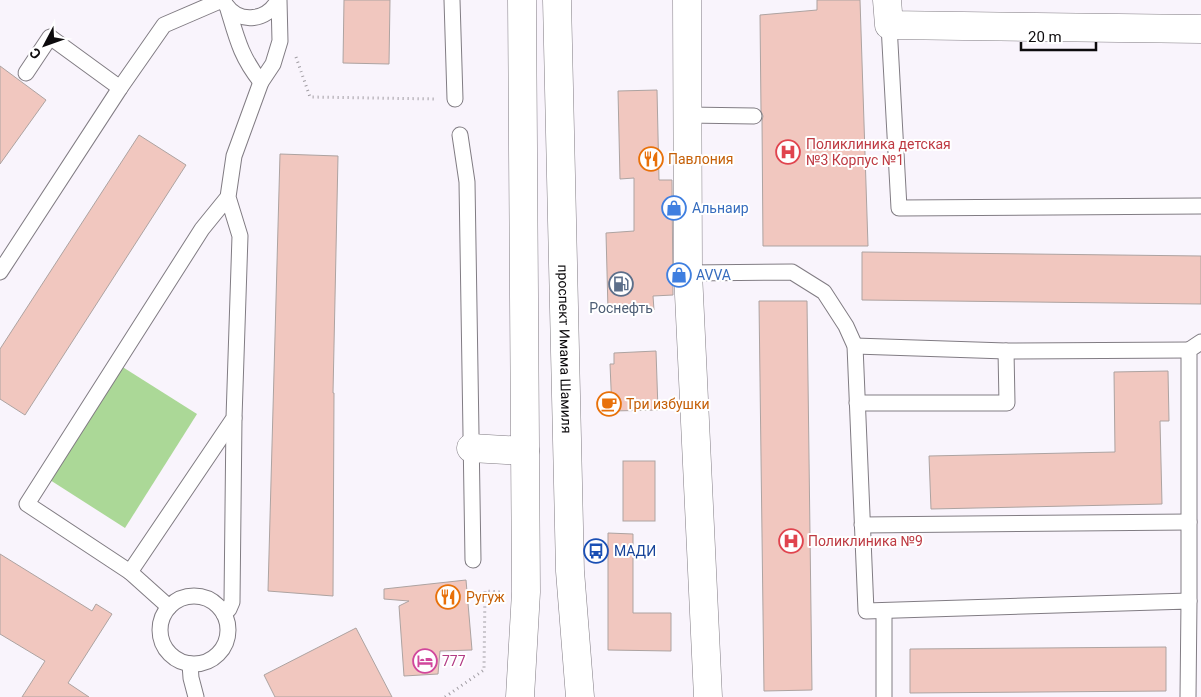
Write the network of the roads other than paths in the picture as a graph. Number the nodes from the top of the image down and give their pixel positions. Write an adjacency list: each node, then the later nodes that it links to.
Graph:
1 (279, 0): 6 (lane); 10 (lane)
2 (452, 0): 12 (lane)
3 (522, 0): 26 (main road)
4 (557, 0): 39 (main road, проспект Имама Шамиля)
5 (686, 0): 13 (main road)
6 (224, 3): 10 (lane); 11 (lane)
7 (888, 13): 8 (main road); 17 (lane)
8 (1201, 29)
9 (26, 73): 11 (lane)
10 (261, 82): 16 (lane)
11 (120, 88): 18 (lane)
12 (455, 99)
13 (687, 115): 14 (lane); 19 (main road)
14 (754, 116)
15 (460, 135): 25 (lane)
16 (228, 197): 24 (lane); 30 (lane)
17 (1201, 206)
18 (0, 272)
19 (688, 273): 20 (lane); 40 (main road)
20 (855, 346): 22 (lane); 23 (lane)
21 (1195, 346): 22 (lane); 27 (lane)
22 (1006, 351): 23 (lane)
23 (857, 403): 28 (lane)
24 (234, 418): 30 (lane); 34 (lane)
25 (471, 448): 26 (main road); 29 (lane)
26 (525, 451): 38 (main road)
27 (1189, 522): 28 (lane); 31 (lane)
28 (862, 525): 33 (lane)
29 (473, 560)
30 (130, 572): 32 (lane)
31 (1189, 601): 33 (lane); 35 (lane)
32 (169, 607): 34 (lane); 36 (lane)
33 (884, 611): 41 (lane)
34 (224, 614): 36 (lane)
35 (1195, 632): 42 (lane)
36 (190, 664): 37 (lane)
37 (196, 697)
38 (520, 697)
39 (580, 697)
40 (708, 697)
41 (884, 697)
42 (1188, 697)

